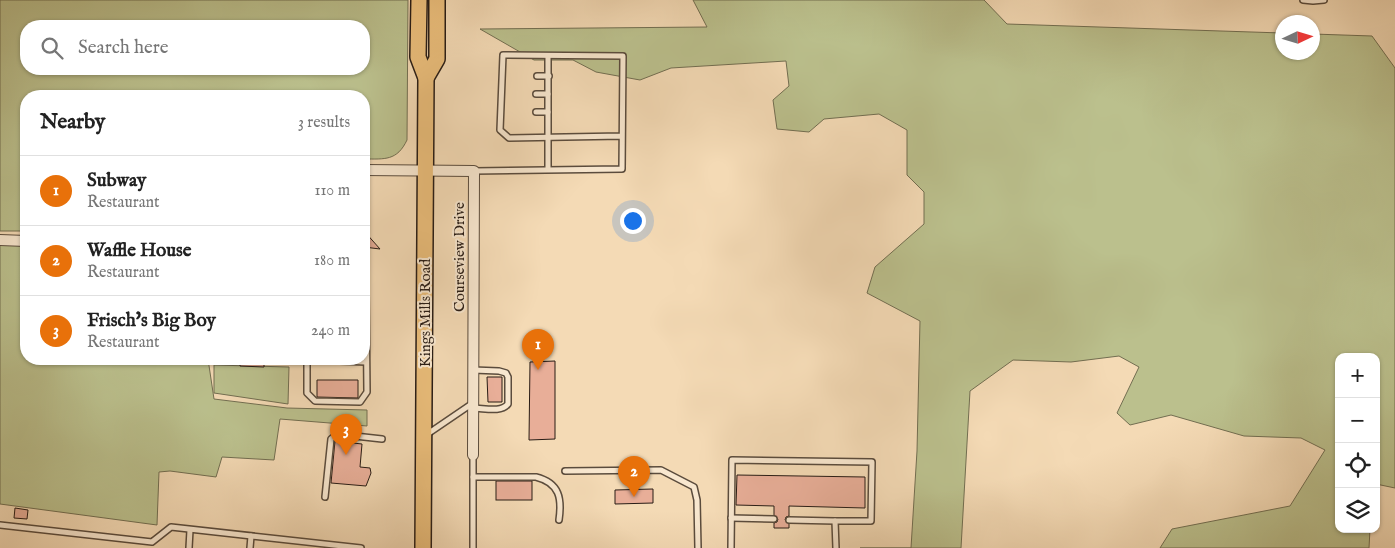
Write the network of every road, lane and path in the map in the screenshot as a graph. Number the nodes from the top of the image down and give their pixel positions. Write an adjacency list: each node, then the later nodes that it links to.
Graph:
1 (419, 0): 10 (main road, Kings Mills Road)
2 (437, 0): 10 (main road, Kings Mills Road)
3 (1303, 0): 4 (lane)
4 (1324, 0)
5 (548, 56): 6 (lane); 9 (lane); 19 (lane)
6 (502, 74): 7 (lane); 11 (lane)
7 (510, 75)
8 (537, 76): 9 (lane)
9 (548, 76): 14 (lane)
10 (426, 78): 22 (main road, Kings Mills Road)
11 (502, 94): 12 (lane); 15 (lane)
12 (510, 94)
13 (536, 94): 14 (lane)
14 (548, 94): 18 (lane)
15 (501, 111): 16 (lane); 20 (lane)
16 (509, 111)
17 (536, 112): 18 (lane)
18 (548, 112): 20 (lane)
19 (622, 136): 20 (lane); 23 (lane)
20 (548, 137): 23 (lane)
21 (370, 170): 22 (street)
22 (426, 170): 24 (street); 31 (main road, Kings Mills Road)
23 (548, 170): 24 (lane)
24 (474, 171): 29 (street, Courseview Drive)
25 (0, 240): 26 (street)
26 (20, 241)
27 (307, 365): 28 (lane)
28 (366, 365)
29 (473, 370): 30 (street, Courseview Drive); 30 (lane)
30 (473, 405): 31 (lane); 33 (street, Courseview Drive)
31 (424, 437): 52 (main road, Kings Mills Road)
32 (382, 438): 36 (lane)
33 (473, 454): 35 (lane)
34 (565, 471): 54 (lane)
35 (473, 477): 39 (lane); 53 (lane)
36 (325, 497)
37 (731, 518): 38 (lane); 41 (lane); 55 (lane)
38 (774, 519)
39 (559, 520)
40 (789, 520): 41 (lane)
41 (835, 521): 56 (lane)
42 (0, 525): 45 (lane)
43 (190, 530): 44 (lane); 46 (lane); 49 (lane)
44 (251, 536): 50 (lane); 51 (lane)
45 (141, 540): 46 (lane); 47 (lane)
46 (152, 542): 48 (lane)
47 (141, 548)
48 (152, 548)
49 (188, 548)
50 (250, 548)
51 (361, 548)
52 (423, 548)
53 (474, 548)
54 (698, 548)
55 (731, 548)
56 (836, 548)

